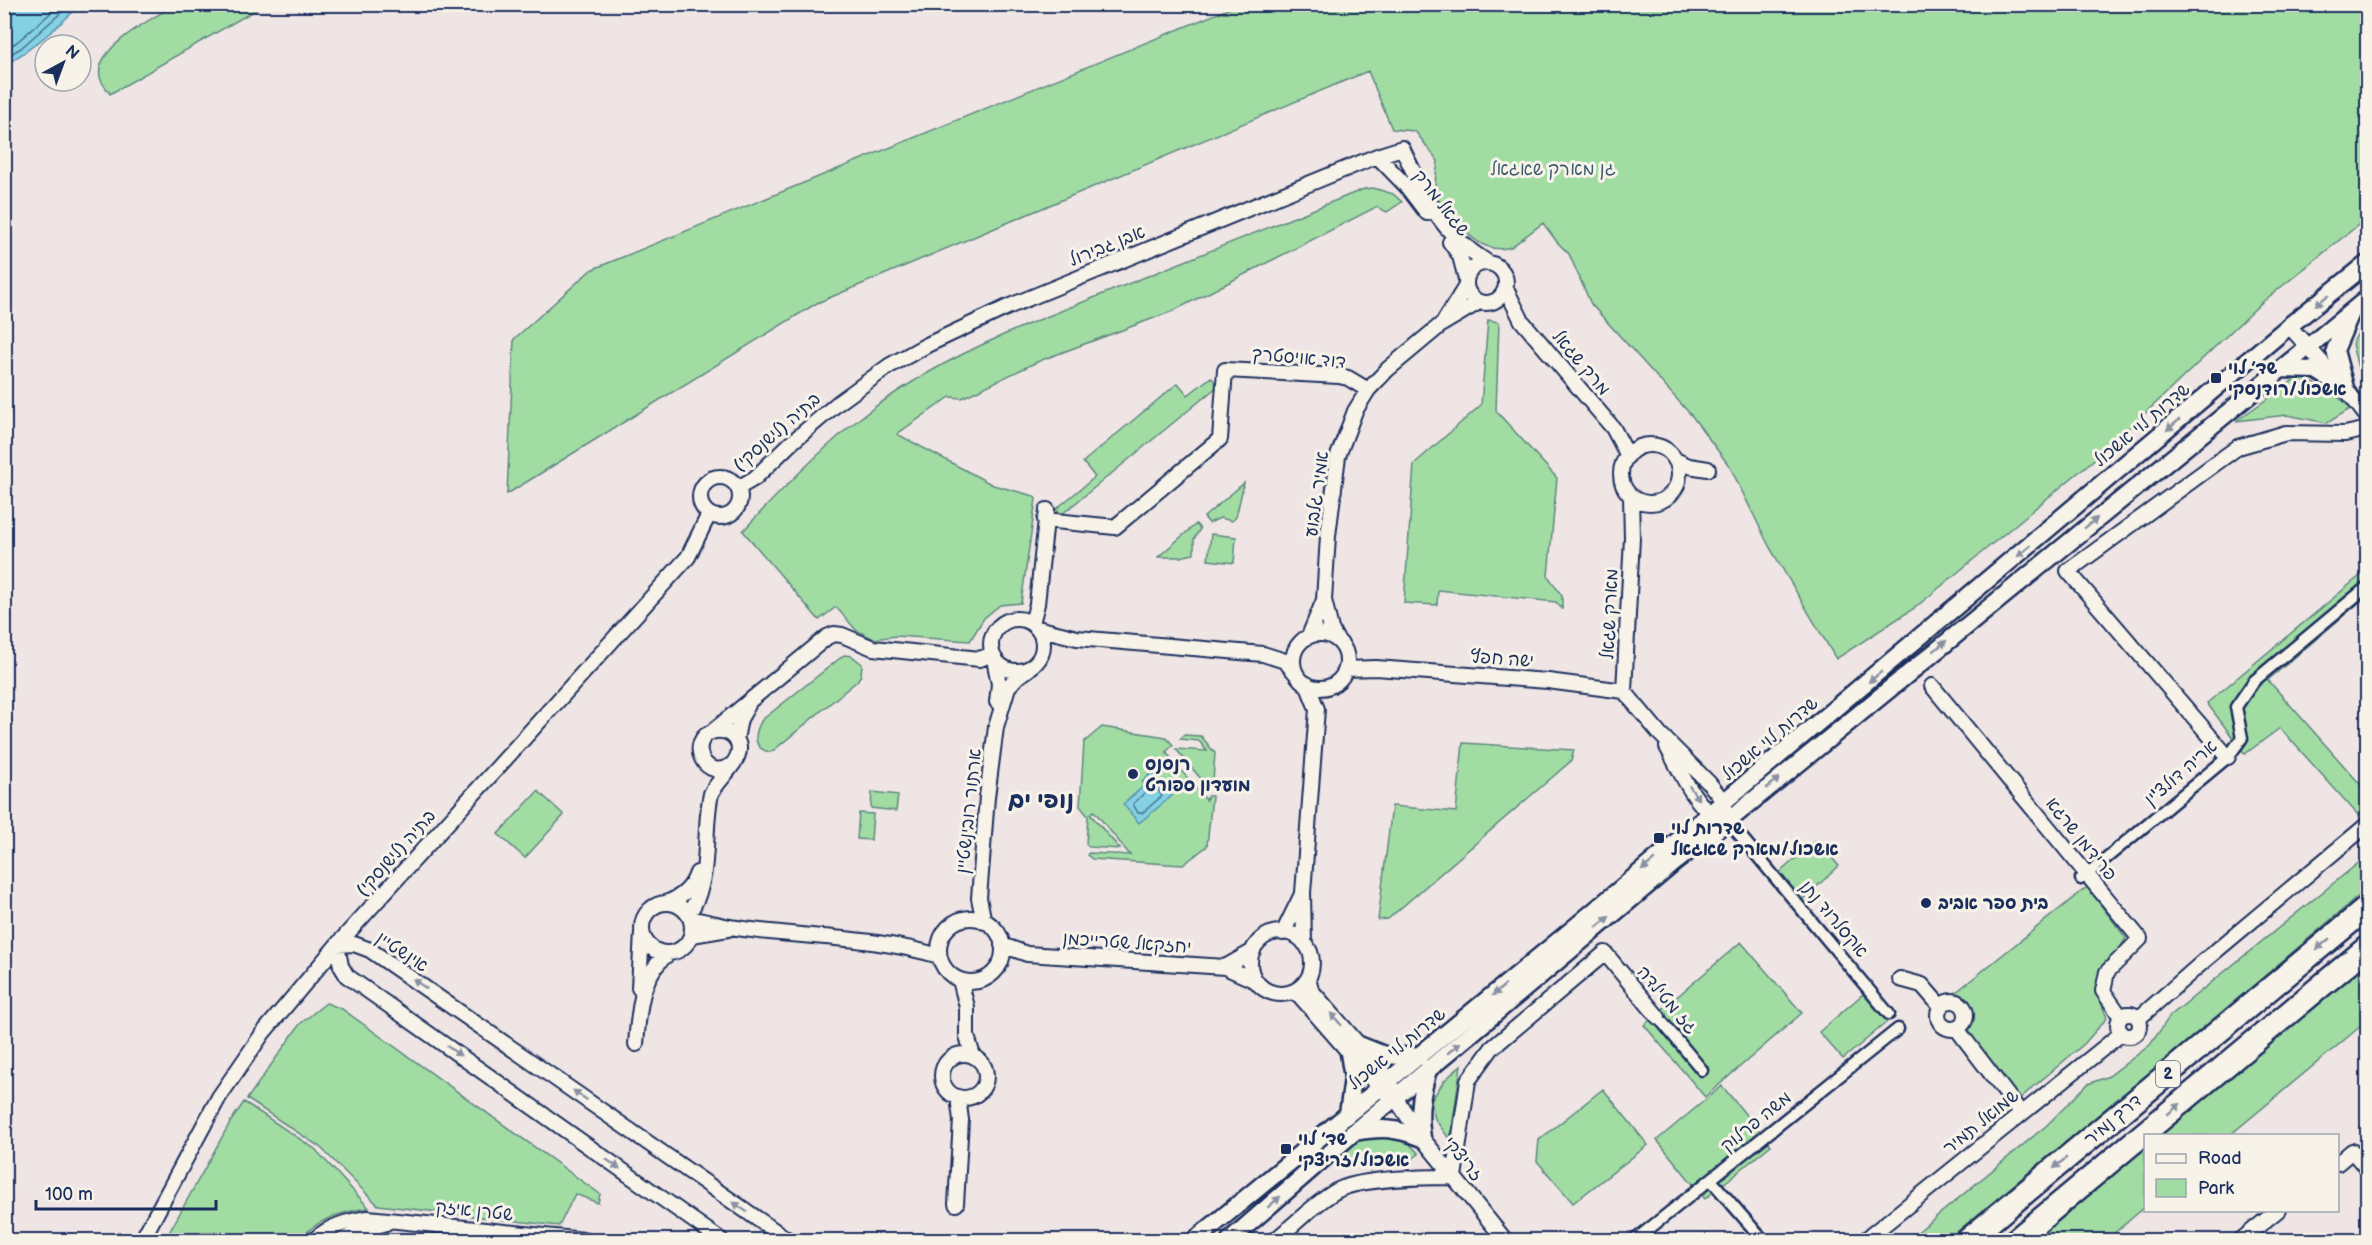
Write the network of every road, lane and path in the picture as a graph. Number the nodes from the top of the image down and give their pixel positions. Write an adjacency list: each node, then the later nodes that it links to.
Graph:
1 (1402, 148): 2 (street, אבן גבירול); 3 (street, שגאל מרק)
2 (1377, 156): 5 (street, שגאל מרק); 17 (street, אבן גבירול)
3 (1486, 262): 5 (street); 6 (street)
4 (2367, 263): 12 (street, שדרות לוי אשכול, one-way to 12)
5 (1466, 282): 8 (street); 11 (street, אמיר גלבוע)
6 (1506, 289): 8 (street); 10 (street, מרק שגאל)
7 (2367, 298): 9 (street, שדרות לוי אשכול)
8 (1484, 303): 10 (street, מרק שגאל); 11 (street, אמיר גלבוע)
9 (2352, 311): 13 (street, שדרות לוי אשכול); 15 (street)
10 (1522, 321): 19 (street, מרק שגאל)
11 (1442, 324): 16 (street, אמיר גלבוע)
12 (2289, 326): 13 (street); 56 (street, שדרות לוי אשכול, one-way to 56)
13 (2307, 348): 14 (street, שדרות לוי אשכול); 15 (street)
14 (2281, 369): 15 (street); 58 (street, שדרות לוי אשכול, one-way to 14)
15 (2345, 388): 18 (street)
16 (1368, 390): 31 (street, אמיר גלבוע); 32 (street, דוד אויסטרך)
17 (838, 403): 25 (street, בתיה (לישנסקי))
18 (2367, 418)
19 (1613, 428): 21 (street, מרק שגאל); 22 (street, מרק שגאל)
20 (2367, 429): 53 (street)
21 (1642, 447): 22 (street); 23 (street)
22 (1628, 456): 26 (street)
23 (1681, 466): 24 (street); 27 (street)
24 (1708, 469)
25 (738, 488): 28 (street); 28 (street)
26 (1631, 497): 27 (street); 29 (street)
27 (1649, 503): 29 (street)
28 (709, 514): 74 (street, בתיה (לישנסקי))
29 (1632, 538): 46 (street, מארק שגאל)
30 (2367, 586): 53 (street, אריה דולצ'ין)
31 (1324, 600): 34 (street, אמיר גלבוע); 35 (street, אמיר גלבוע)
32 (1034, 626): 33 (street); 36 (street); 39 (street)
33 (1077, 638): 36 (street); 38 (street)
34 (1305, 639): 35 (street); 38 (street); 43 (street)
35 (1337, 640): 37 (street)
36 (1042, 653): 41 (street)
37 (1346, 653): 40 (street, ישה חפץ); 42 (street)
38 (1263, 654): 43 (street)
39 (993, 657): 41 (street); 47 (street); 49 (street, ארתור רובינשטיין)
40 (1376, 668): 42 (street, ישה חפץ); 46 (street, ישה חפץ)
41 (1029, 669): 49 (street, ארתור רובינשטיין)
42 (1346, 669): 44 (street)
43 (1302, 680): 44 (street); 48 (street)
44 (1332, 685): 48 (street)
45 (1932, 686): 60 (street, פרידמן שרגא)
46 (1624, 691): 51 (street)
47 (750, 700): 50 (street); 52 (street)
48 (1317, 709): 61 (street)
49 (996, 728): 62 (street, ארתור רובינשטיין)
50 (712, 732): 52 (street); 55 (street)
51 (1660, 734): 56 (street); 57 (street, one-way to 57)
52 (736, 739): 54 (street)
53 (2228, 757): 60 (street, אריה דולצ'ין)
54 (734, 763): 55 (street); 65 (street)
55 (705, 764): 63 (street)
56 (1724, 802): 57 (street, שדרות לוי אשכול); 58 (street)
57 (1709, 814): 58 (street); 105 (street, שדרות לוי אשכול, one-way to 105)
58 (1728, 821): 93 (street, אקסלרוד נתן); 105 (street, שדרות לוי אשכול, one-way to 58)
59 (2367, 824): 96 (street)
60 (2084, 877): 95 (street, פרידמן שרגא)
61 (1303, 893): 70 (street); 73 (street)
62 (979, 898): 66 (street, ארתור רובינשטיין); 67 (street, ארתור רובינשטיין)
63 (665, 903): 65 (street); 68 (street)
64 (2367, 907): 134 (highway, דרך נמיר / 2, one-way to 134)
65 (689, 917): 69 (street); 71 (street)
66 (969, 919): 67 (street); 72 (street)
67 (984, 922): 75 (street)
68 (642, 928): 79 (street); 92 (street)
69 (736, 928): 71 (street); 76 (street)
70 (1283, 933): 73 (street); 78 (street)
71 (692, 935): 79 (street)
72 (941, 939): 76 (street); 81 (street)
73 (1304, 943): 84 (street)
74 (337, 945): 121 (street, בתיה (לישנסקי)); 125 (street, one-way to 125); 126 (street, אינשטיין, one-way to 74)
75 (1002, 945): 80 (street, יחזקאל שטרייכמן); 82 (street)
76 (911, 948): 81 (street)
77 (2367, 948): 135 (highway, דרך נמיר / 2, one-way to 77)
78 (1253, 951): 83 (street); 88 (street)
79 (669, 953): 92 (street)
80 (1027, 954): 82 (street, יחזקאל שטרייכמן); 83 (street, יחזקאל שטרייכמן)
81 (939, 956): 86 (street)
82 (998, 967): 87 (street)
83 (1225, 967): 88 (street, יחזקאל שטרייכמן)
84 (1308, 978): 89 (street); 102 (street, one-way to 84)
85 (1900, 979): 91 (street)
86 (960, 980): 87 (street); 90 (street)
87 (978, 981): 90 (street)
88 (1256, 981): 89 (street)
89 (1292, 992): 102 (street)
90 (968, 1006): 100 (street)
91 (1941, 1006): 98 (street); 98 (street)
92 (639, 1011): 101 (street)
93 (1888, 1014)
94 (1658, 1017): 106 (street, גז מטילדה); 116 (street, גז מטילדה)
95 (2121, 1017): 96 (street); 99 (street)
96 (2138, 1020): 99 (street)
97 (1898, 1029): 117 (street, משה פרלוק)
98 (1957, 1029): 110 (street)
99 (2122, 1033): 110 (street, שמואל תמיר)
100 (967, 1036): 103 (street); 104 (street)
101 (636, 1044)
102 (1354, 1049): 105 (street); 107 (street); 111 (street)
103 (957, 1054): 104 (street); 108 (street)
104 (973, 1056): 108 (street)
105 (1423, 1064): 107 (street, שדרות לוי אשכול); 109 (street, שדרות לוי אשכול); 113 (street)
106 (1702, 1070)
107 (1385, 1084): 109 (street); 111 (street, שדרות לוי אשכול)
108 (964, 1097): 118 (street)
109 (1396, 1099): 112 (street, שדרות לוי אשכול); 113 (street, זריצקי)
110 (2020, 1113): 133 (street, שמואל תמיר)
111 (1348, 1114): 127 (street, שדרות לוי אשכול)
112 (1354, 1132): 113 (street); 128 (street, שדרות לוי אשכול, one-way to 112)
113 (1422, 1138): 116 (street, זריצקי)
114 (2339, 1161): 115 (street)
115 (2367, 1170)
116 (1454, 1177): 129 (street); 130 (street, זריצקי)
117 (1711, 1180): 131 (street, משה פרלוק); 132 (street)
118 (956, 1204)
119 (2276, 1212): 136 (street)
120 (397, 1221): 122 (street, שטרן איזק); 123 (street, שטרן איזק); 124 (street, שטרן איזק)
121 (142, 1240)
122 (314, 1240)
123 (343, 1240)
124 (584, 1240)
125 (721, 1240)
126 (788, 1240)
127 (1195, 1240)
128 (1230, 1240)
129 (1275, 1240)
130 (1505, 1240)
131 (1635, 1240)
132 (1763, 1240)
133 (1865, 1240)
134 (1968, 1240)
135 (2016, 1240)
136 (2241, 1240)

